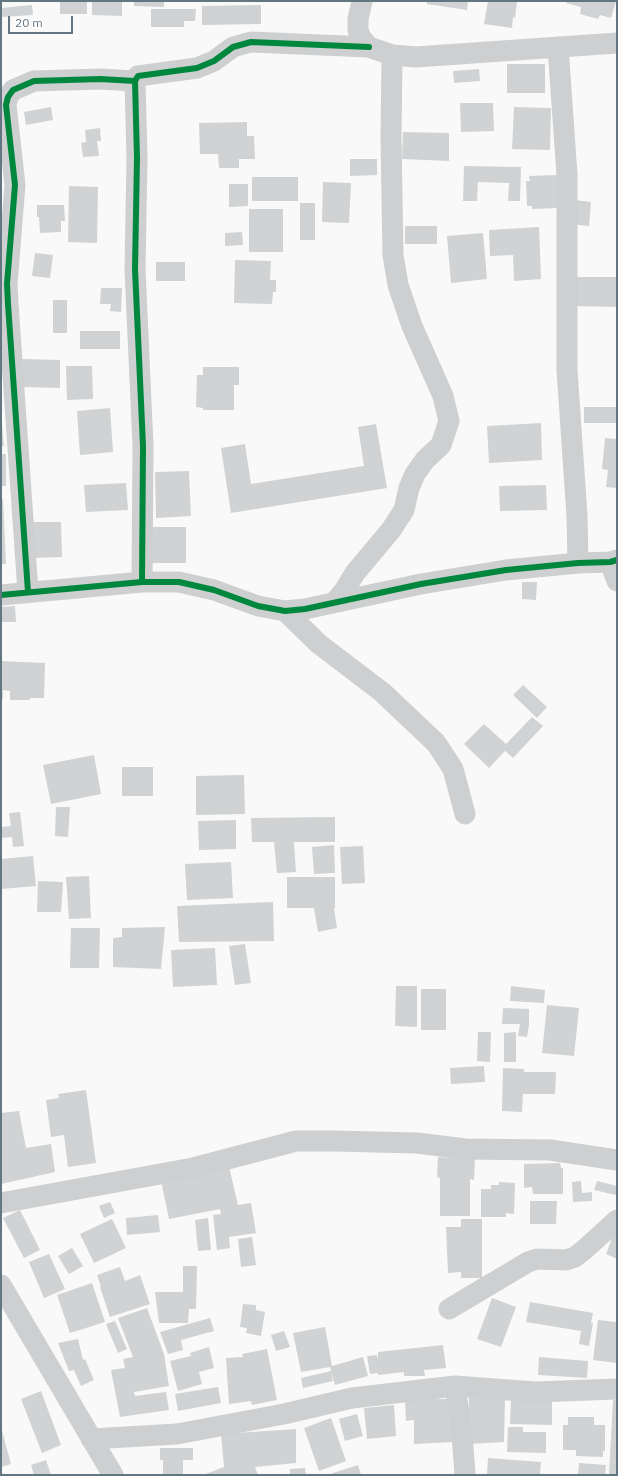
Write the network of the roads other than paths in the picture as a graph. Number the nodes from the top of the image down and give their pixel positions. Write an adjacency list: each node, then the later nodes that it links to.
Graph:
1 (362, 1): 3 (street)
2 (617, 43): 4 (street)
3 (368, 47): 5 (street); 6 (street)
4 (558, 47): 5 (street); 7 (street)
5 (392, 55): 12 (street)
6 (135, 81): 9 (street); 10 (street)
7 (578, 563): 8 (street); 12 (street)
8 (615, 568)
9 (142, 582): 10 (street); 13 (street)
10 (28, 592): 11 (street)
11 (1, 595)
12 (334, 603): 13 (street)
13 (285, 611): 14 (street)
14 (465, 814)
15 (617, 1160): 16 (street)
16 (1, 1203)
17 (617, 1220): 19 (street)
18 (1, 1285): 22 (street)
19 (449, 1309)
20 (455, 1386): 21 (street); 22 (street); 24 (street)
21 (617, 1389)
22 (91, 1439): 23 (street)
23 (112, 1475)
24 (465, 1475)

